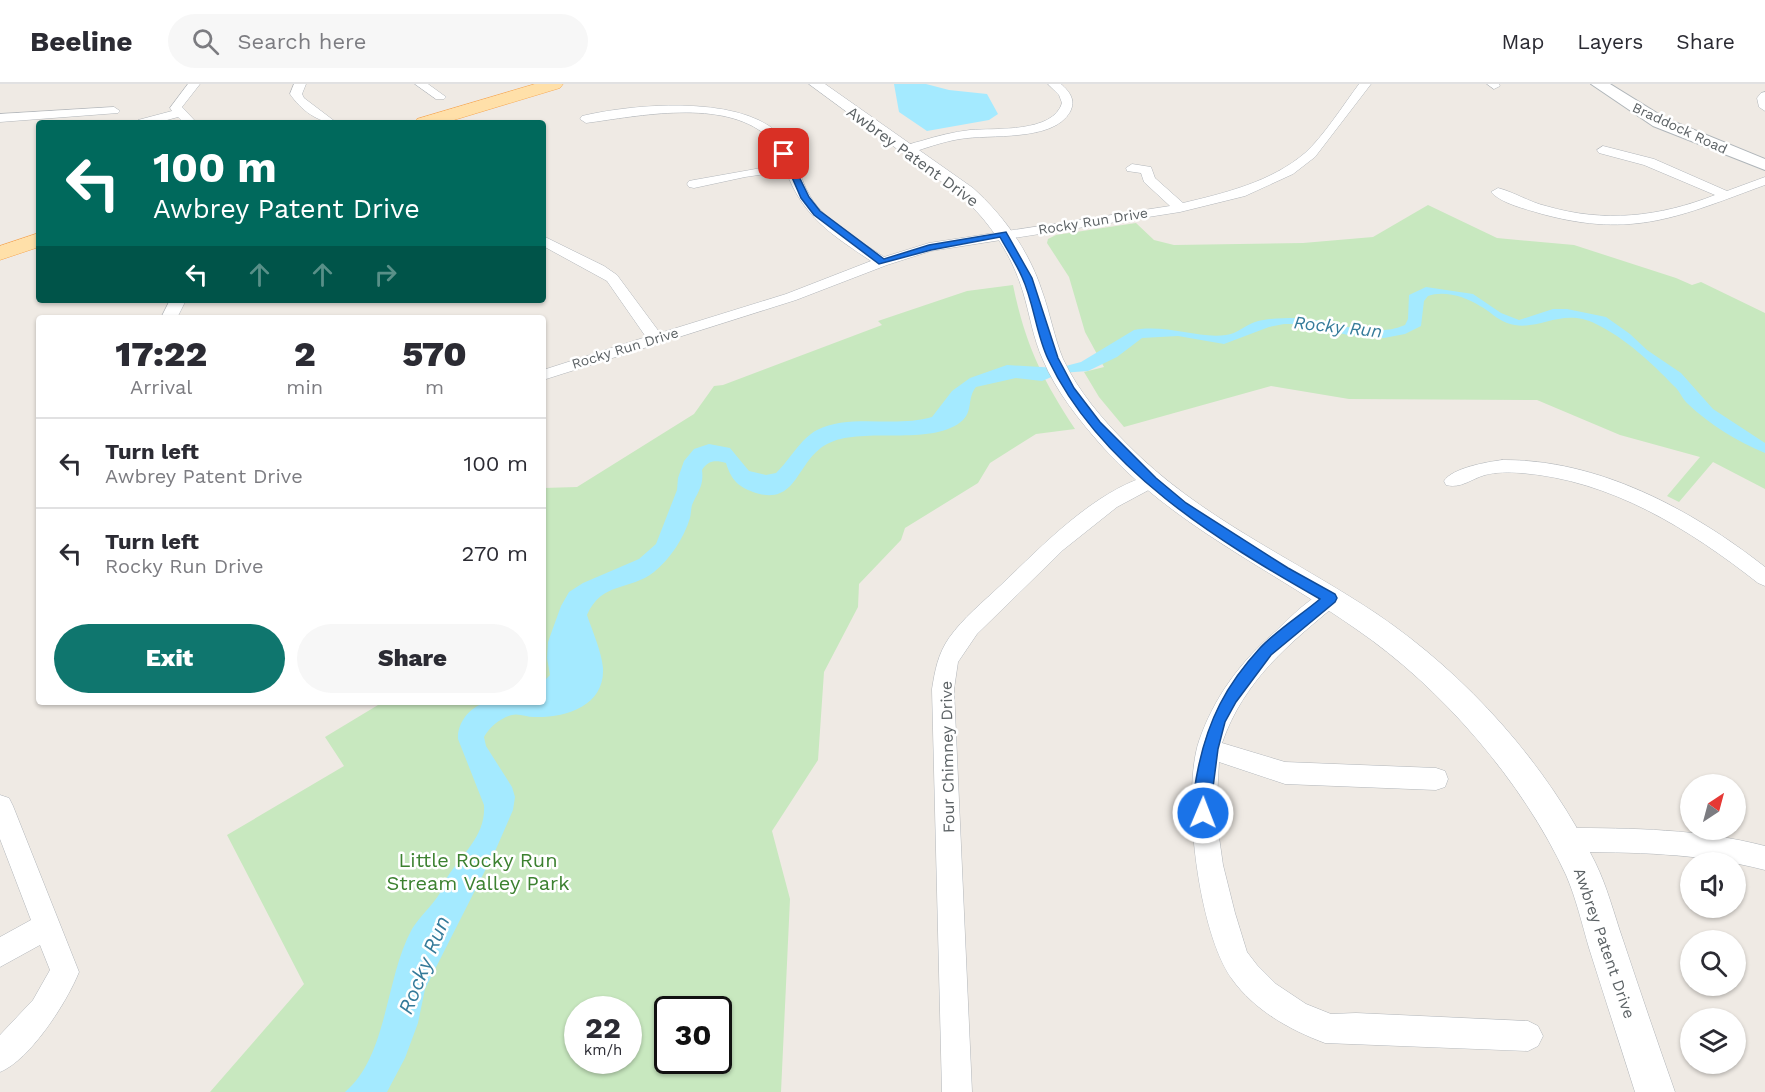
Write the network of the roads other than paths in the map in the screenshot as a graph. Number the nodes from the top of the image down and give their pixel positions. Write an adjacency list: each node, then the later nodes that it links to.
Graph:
1 (194, 84): 15 (street)
2 (300, 84): 21 (street)
3 (421, 84): 12 (street)
4 (526, 84): 22 (main road)
5 (554, 84): 23 (main road)
6 (816, 84): 24 (street, Awbrey Patent Drive)
7 (1073, 84): 10 (street)
8 (1365, 84): 33 (street, Rocky Run Drive)
9 (1599, 84): 26 (main road, Braddock Road)
10 (1057, 86): 24 (street)
11 (1765, 95): 13 (street)
12 (440, 97)
13 (1765, 107)
14 (114, 111): 17 (street)
15 (179, 113): 19 (street); 20 (street)
16 (0, 118): 17 (street)
17 (73, 118)
18 (586, 119): 27 (street)
19 (152, 120)
20 (187, 120)
21 (327, 120)
22 (419, 120)
23 (420, 120)
24 (906, 150): 35 (street, Awbrey Patent Drive)
25 (1603, 150): 32 (street)
26 (1765, 165)
27 (790, 167): 30 (street); 40 (street)
28 (1132, 168): 33 (street)
29 (1765, 181): 32 (street)
30 (694, 184)
31 (1498, 192): 32 (street)
32 (1725, 195)
33 (1180, 208): 35 (street, Rocky Run Drive)
34 (36, 231): 38 (main road)
35 (1003, 234): 40 (street, Rocky Run Drive); 43 (street, Awbrey Patent Drive)
36 (36, 241): 39 (main road)
37 (546, 242): 41 (street)
38 (0, 243)
39 (0, 253)
40 (882, 262): 41 (street, Rocky Run Drive)
41 (655, 339): 42 (street, Rocky Run Drive)
42 (546, 374)
43 (1151, 481): 46 (street, Awbrey Patent Drive); 56 (street, Four Chimney Drive)
44 (1454, 481): 45 (street)
45 (1765, 579)
46 (1330, 598): 47 (street); 50 (street, Awbrey Patent Drive)
47 (1210, 749): 48 (street); 54 (street)
48 (1436, 779)
49 (0, 806): 52 (street)
50 (1565, 840): 51 (street); 57 (street, Awbrey Patent Drive)
51 (1765, 858)
52 (48, 925): 53 (street); 55 (street)
53 (0, 953)
54 (1528, 1036)
55 (0, 1057)
56 (957, 1092)
57 (1655, 1092)

